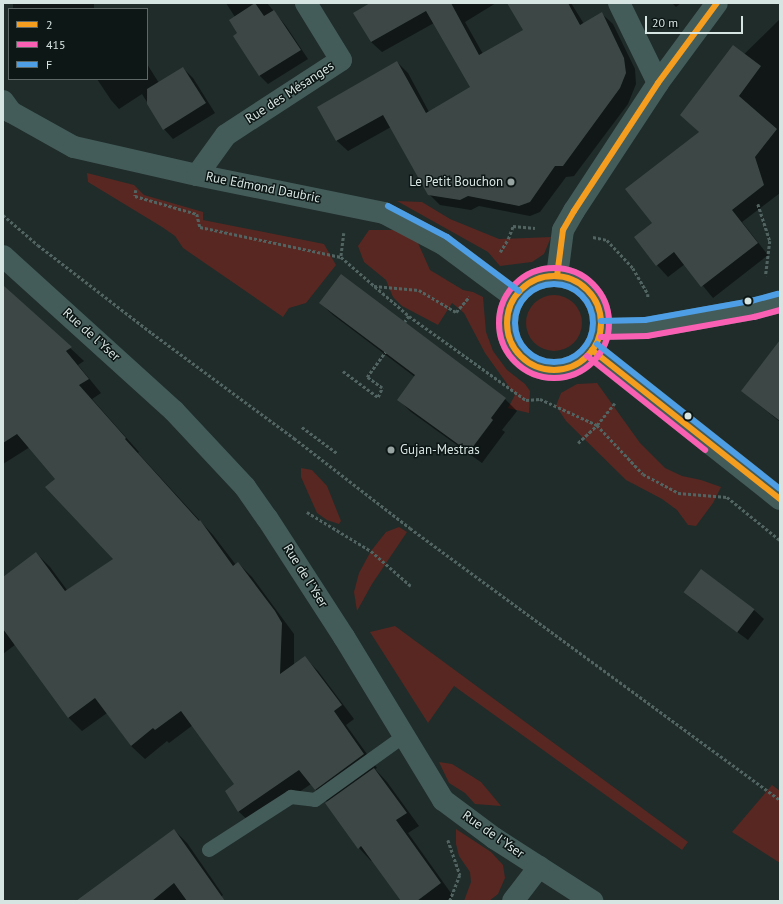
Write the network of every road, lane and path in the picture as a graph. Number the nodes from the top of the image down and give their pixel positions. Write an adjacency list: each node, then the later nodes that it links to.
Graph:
1 (306, 3): 7 (street, Rue des Mésanges)
2 (619, 3): 4 (street)
3 (717, 3): 4 (street)
4 (658, 83): 13 (street)
5 (3, 101): 6 (street, Rue Edmond Daubric)
6 (139, 162): 7 (street, Rue Edmond Daubric); 12 (path)
7 (197, 175): 9 (street, Rue Edmond Daubric)
8 (758, 204): 15 (path)
9 (349, 205): 12 (path); 14 (street, Rue Edmond Daubric)
10 (3, 215): 30 (path)
11 (3, 256): 28 (street, Rue de l'Yser)
12 (341, 257): 16 (path)
13 (557, 276): 14 (street); 18 (street)
14 (514, 297): 19 (street)
15 (772, 304): 18 (street)
16 (409, 316): 17 (path); 26 (path)
17 (405, 322)
18 (601, 329): 19 (street)
19 (592, 350): 24 (street)
20 (385, 352): 21 (path)
21 (343, 371)
22 (302, 427): 23 (path)
23 (337, 453)
24 (780, 499)
25 (306, 512): 27 (path)
26 (780, 540)
27 (411, 586)
28 (404, 736): 29 (street, Rue de l'Yser); 31 (lane)
29 (443, 800): 32 (street, Rue de l'Yser); 33 (path)
30 (780, 800)
31 (209, 850)
32 (540, 867): 34 (street); 35 (street, Rue de l'Yser)
33 (450, 901)
34 (513, 901)
35 (592, 901)

